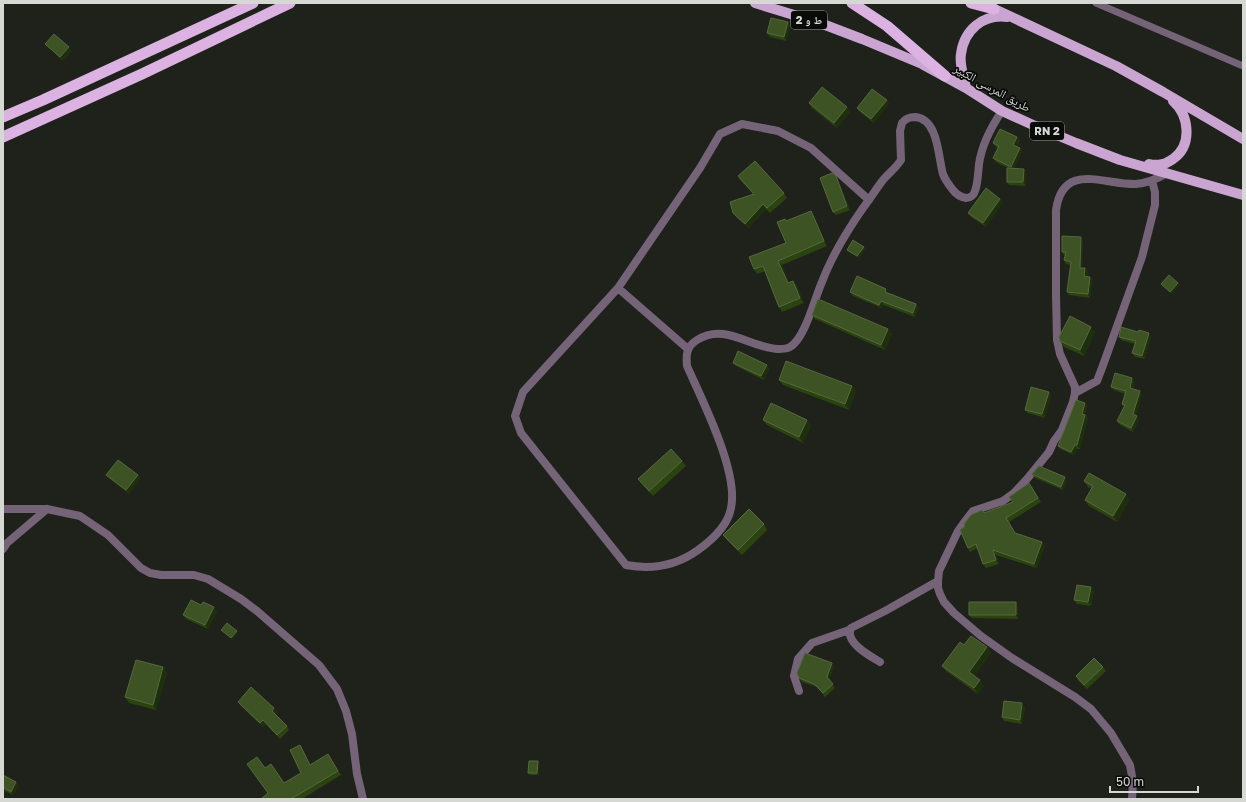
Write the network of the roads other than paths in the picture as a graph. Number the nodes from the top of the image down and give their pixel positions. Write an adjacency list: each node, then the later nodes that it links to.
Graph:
1 (253, 3): 16 (highway)
2 (290, 3): 17 (highway)
3 (755, 3): 10 (main road, طريق المرسى الكبير / ط و 2)
4 (852, 3): 12 (highway)
5 (971, 3): 8 (highway)
6 (980, 3): 8 (main road)
7 (1096, 3): 11 (lane)
8 (994, 9): 9 (main road)
9 (1013, 18): 13 (main road); 14 (main road)
10 (862, 39): 12 (main road, طريق المرسى الكبير / RN 2)
11 (1243, 66)
12 (945, 76): 13 (main road, طريق المرسى الكبير / RN 2)
13 (966, 88): 15 (main road, طريق المرسى الكبير / RN 2)
14 (1163, 92): 18 (main road); 19 (main road)
15 (1002, 111): 19 (main road, طريق المرسى الكبير / RN 2); 23 (street)
16 (3, 117)
17 (3, 137)
18 (1243, 139)
19 (1133, 163): 20 (main road, طريق المرسى الكبير / RN 2)
20 (1167, 173): 21 (street); 22 (main road, طريق المرسى الكبير / RN 2)
21 (1152, 182): 26 (street); 26 (street)
22 (1243, 195)
23 (869, 200): 24 (street); 25 (street)
24 (618, 288): 25 (street); 25 (street)
25 (688, 349)
26 (1075, 393): 30 (street)
27 (3, 508): 28 (street)
28 (47, 509): 29 (street); 34 (street)
29 (3, 549)
30 (938, 581): 31 (street); 35 (street)
31 (849, 630): 32 (street); 33 (street)
32 (880, 662)
33 (799, 692)
34 (363, 799)
35 (1132, 799)

